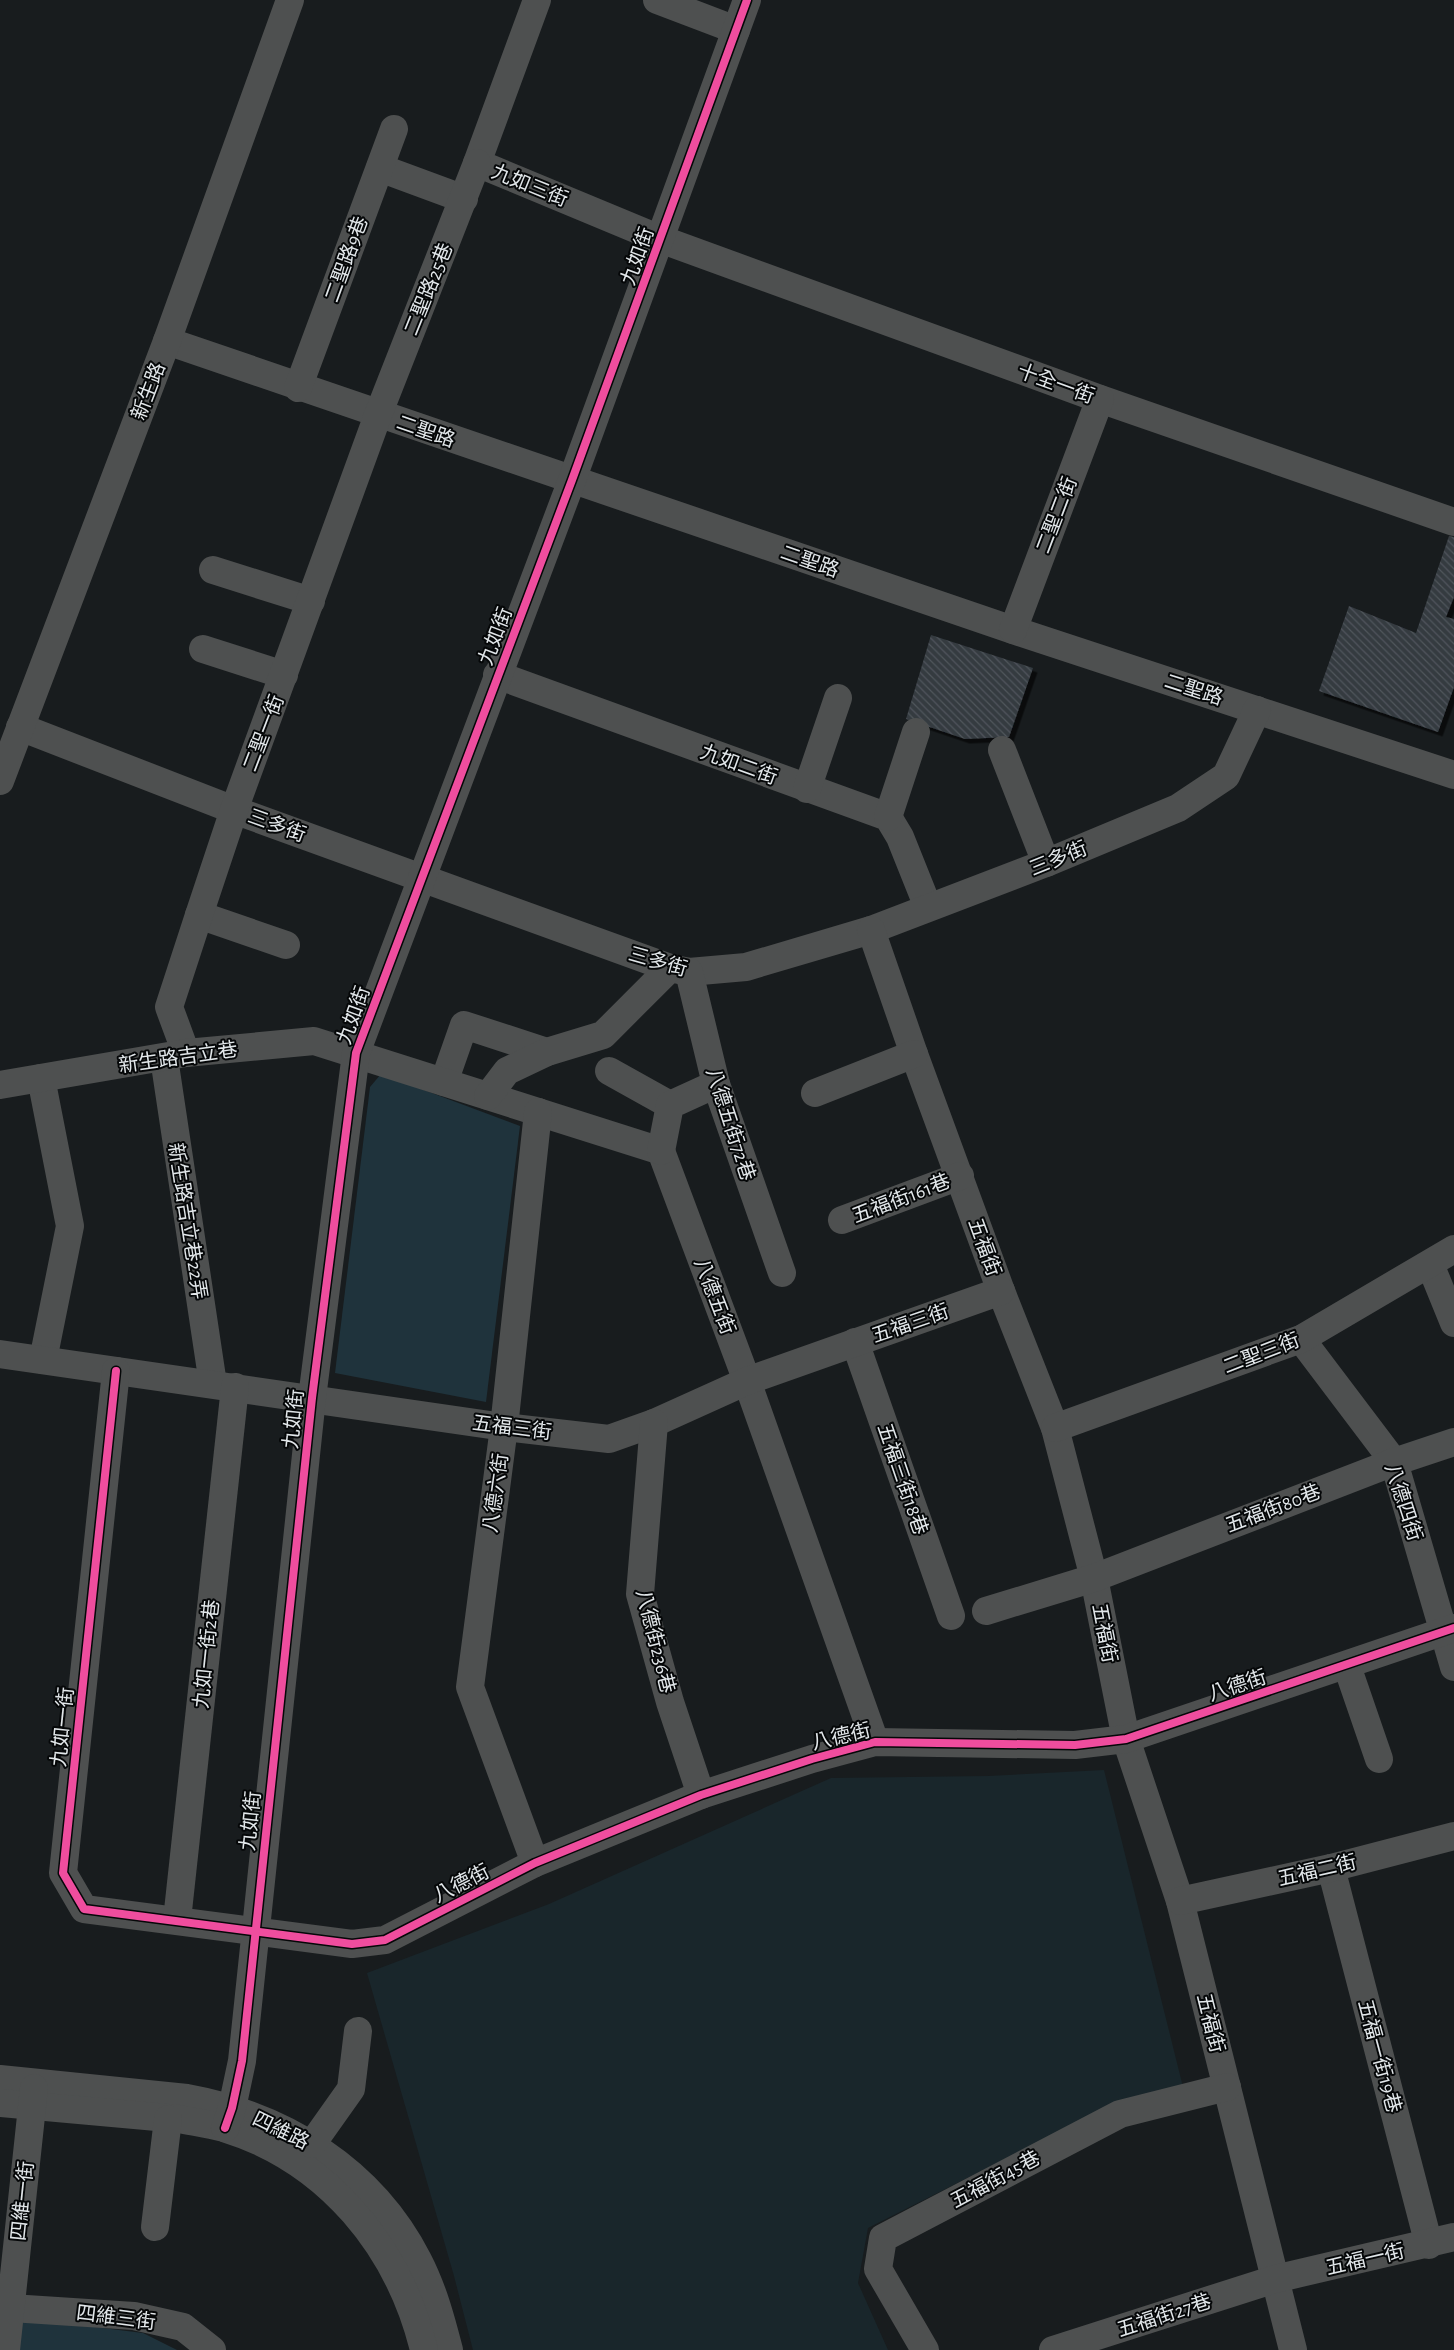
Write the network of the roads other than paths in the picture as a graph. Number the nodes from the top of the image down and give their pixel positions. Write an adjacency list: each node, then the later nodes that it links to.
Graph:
1 (290, 0): 11 (street, 新生路)
2 (537, 0): 7 (street, 九如三街)
3 (657, 0): 5 (street)
4 (747, 0): 5 (street, 九如街)
5 (736, 30): 10 (street, 九如街)
6 (394, 129): 8 (street, 二聖路9巷)
7 (477, 163): 9 (street, 二聖路25巷); 10 (street, 九如三街)
8 (380, 168): 9 (street); 12 (street, 二聖路9巷)
9 (464, 199): 14 (street, 二聖路25巷)
10 (660, 239): 13 (street, 十全一街); 15 (street, 九如街)
11 (167, 341): 12 (street, 二聖路); 25 (street, 新生路)
12 (298, 388): 14 (street, 二聖路)
13 (1100, 399): 16 (street, 十全一街); 19 (street, 二聖二街)
14 (378, 415): 15 (street, 二聖路); 18 (street, 二聖一街)
15 (572, 480): 19 (street, 二聖路); 22 (street, 九如街)
16 (1454, 522)
17 (213, 570): 18 (street)
18 (311, 601): 21 (street, 二聖一街)
19 (1013, 630): 24 (street, 二聖路)
20 (203, 649): 21 (street)
21 (284, 675): 31 (street, 二聖一街)
22 (497, 675): 30 (street, 九如二街); 34 (street, 九如街)
23 (838, 698): 30 (street)
24 (1257, 710): 28 (street, 二聖路); 33 (street, 三多街)
25 (20, 727): 29 (street, 新生路); 31 (street, 三多街)
26 (916, 732): 32 (street)
27 (1002, 750): 33 (street)
28 (1454, 775)
29 (0, 781)
30 (807, 789): 32 (street, 九如二街)
31 (234, 810): 34 (street, 三多街); 36 (street, 二聖一街)
32 (888, 817): 35 (street)
33 (1046, 864): 35 (street, 三多街)
34 (422, 877): 39 (street, 三多街); 41 (street, 九如街)
35 (928, 907): 37 (street, 三多街)
36 (199, 915): 38 (street); 43 (street, 二聖一街)
37 (871, 930): 39 (street, 三多街); 42 (street, 五福街)
38 (286, 944)
39 (680, 970): 40 (street); 47 (street, 八德五街72巷)
40 (546, 1052): 46 (street); 50 (street)
41 (356, 1053): 43 (street, 新生路吉立巷); 46 (street); 68 (street, 九如街)
42 (914, 1054): 49 (street); 54 (street, 五福街)
43 (175, 1056): 45 (street, 新生路吉立巷); 67 (street, 新生路吉立巷22弄)
44 (609, 1072): 51 (street)
45 (41, 1078): 48 (street, 新生路吉立巷); 64 (street)
46 (444, 1082): 50 (street)
47 (716, 1084): 51 (street); 58 (street, 八德五街72巷)
48 (0, 1085)
49 (815, 1094)
50 (488, 1096): 52 (street)
51 (670, 1105): 53 (street)
52 (538, 1112): 53 (street); 70 (street, 八德六街)
53 (661, 1152): 66 (street, 八德五街)
54 (960, 1176): 55 (street, 五福街161巷); 59 (street, 五福街)
55 (842, 1220)
56 (1454, 1249): 57 (street, 二聖三街)
57 (1430, 1264): 60 (street); 61 (street, 二聖三街)
58 (782, 1273)
59 (1001, 1291): 62 (street, 五福三街); 71 (street, 五福街)
60 (1454, 1323)
61 (1301, 1339): 71 (street, 二聖三街); 73 (street, 八德四街)
62 (855, 1342): 66 (street, 五福三街); 76 (street, 五福三街18巷)
63 (0, 1354): 64 (street, 五福三街)
64 (43, 1360): 65 (street, 五福三街)
65 (116, 1371): 67 (street, 五福三街); 88 (street, 九如一街)
66 (747, 1381): 69 (street, 五福三街); 81 (street, 八德五街)
67 (224, 1386): 68 (street, 五福三街); 88 (street, 九如一街2巷)
68 (312, 1398): 70 (street, 五福三街); 89 (street, 九如街)
69 (654, 1423): 70 (street, 五福三街); 83 (street, 八德街236巷)
70 (504, 1427): 85 (street, 八德六街)
71 (1055, 1428): 74 (street, 五福街)
72 (1454, 1442): 73 (street, 五福街80巷)
73 (1394, 1462): 74 (street, 五福街80巷); 77 (street, 八德四街)
74 (1094, 1578): 75 (street, 五福街80巷); 80 (street, 五福街)
75 (986, 1611)
76 (951, 1616)
77 (1449, 1630): 78 (street, 八德街); 79 (street, 八德四街)
78 (1347, 1666): 80 (street, 八德街); 82 (street)
79 (1454, 1667)
80 (1126, 1739): 81 (street, 八德街); 87 (street, 五福街)
81 (875, 1742): 83 (street, 八德街)
82 (1379, 1759)
83 (702, 1795): 85 (street, 八德街)
84 (1454, 1836): 86 (street, 五福二街)
85 (535, 1863): 89 (street, 八德街)
86 (1331, 1868): 87 (street, 五福二街); 99 (street, 五福一街19巷)
87 (1180, 1901): 92 (street, 五福街)
88 (177, 1920): 89 (street, 九如一街)
89 (255, 1932): 95 (street, 九如街)
90 (358, 2031): 97 (street)
91 (0, 2079): 93 (street, 四維路)
92 (1227, 2087): 100 (street, 五福街); 106 (street, 五福街45巷)
93 (34, 2094): 94 (street, 四維路); 95 (street, 四維路); 96 (street, 四維路); 101 (street, 四維一街)
94 (0, 2103)
95 (229, 2118): 96 (street, 四維路); 97 (street, 四維路); 104 (street, 四維路)
96 (168, 2119): 98 (street)
97 (312, 2144): 105 (street, 四維路)
98 (155, 2227)
99 (1441, 2241): 100 (street, 五福一街)
100 (1275, 2279): 107 (street, 五福街27巷); 108 (street, 五福街)
101 (11, 2308): 102 (street, 四維一街); 103 (street, 四維三街)
102 (6, 2350)
103 (212, 2350)
104 (424, 2350)
105 (449, 2350)
106 (925, 2350)
107 (1053, 2350)
108 (1293, 2350)

